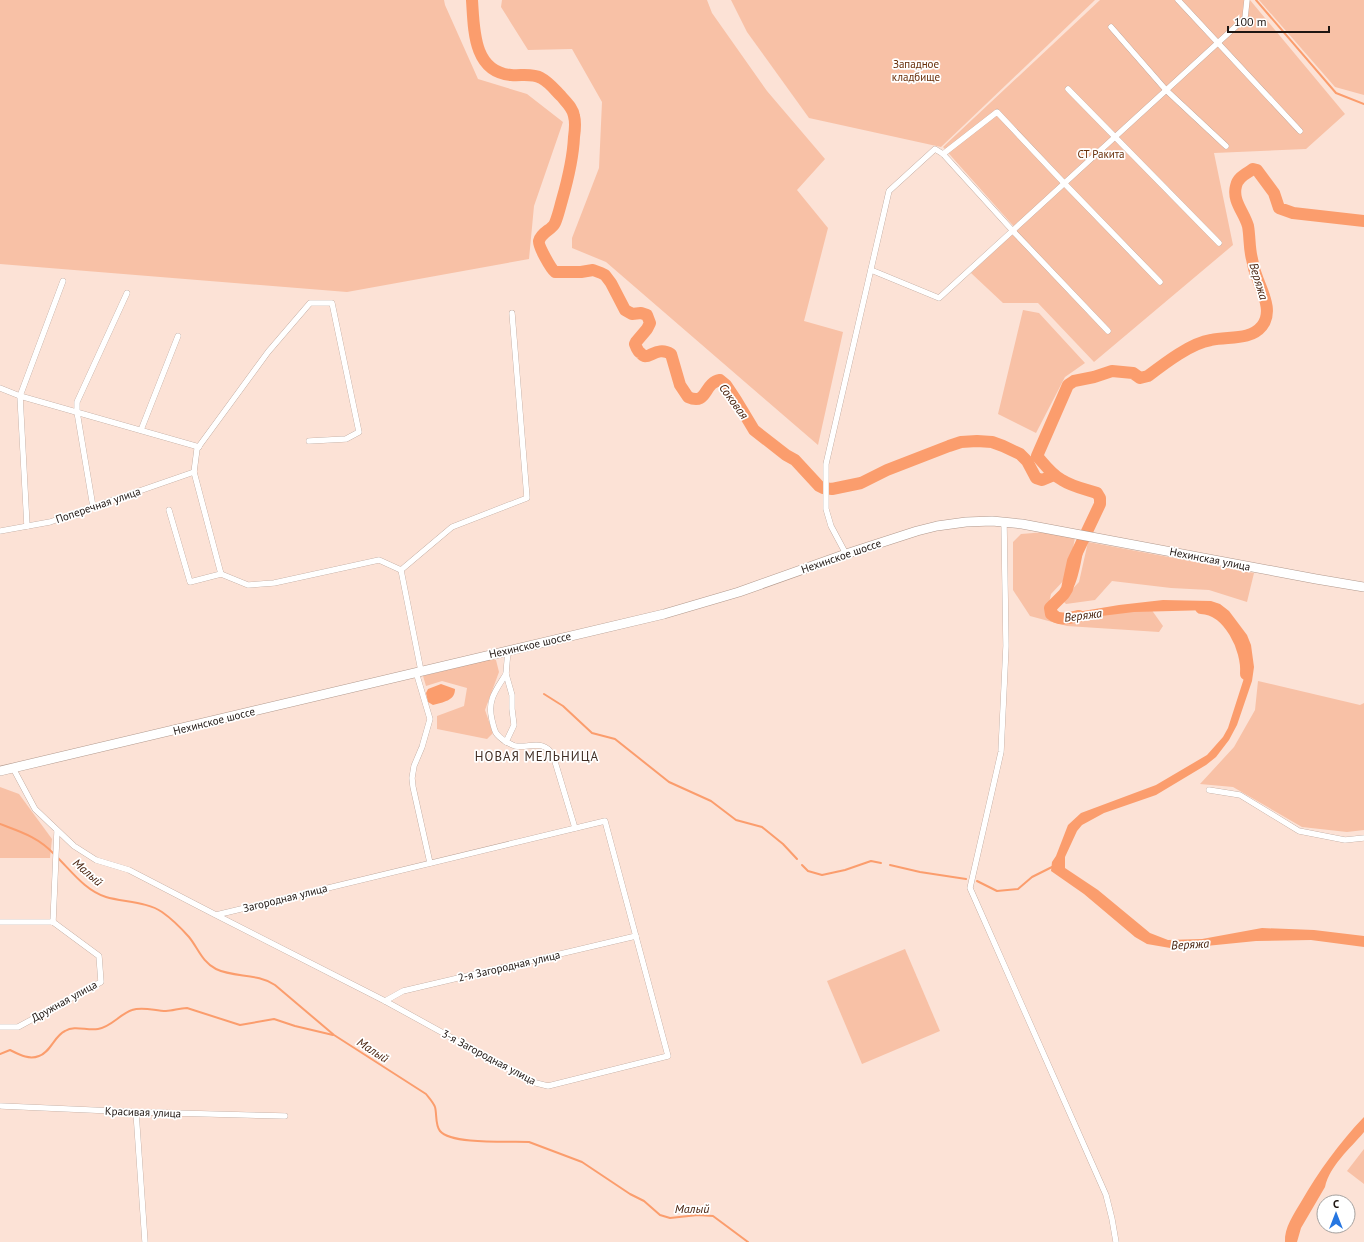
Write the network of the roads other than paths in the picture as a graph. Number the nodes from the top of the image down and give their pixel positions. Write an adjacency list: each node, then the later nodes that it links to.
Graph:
1 (1178, 0): 4 (street)
2 (1247, 0): 4 (street)
3 (1111, 27): 6 (street)
4 (1218, 44): 6 (street); 7 (street)
5 (1068, 89): 8 (street)
6 (1166, 90): 8 (street); 9 (street)
7 (1300, 131)
8 (1115, 137): 11 (street); 13 (street)
9 (1226, 146)
10 (943, 154): 11 (street); 12 (street); 14 (street)
11 (1064, 183): 12 (street); 16 (street)
12 (1012, 230): 14 (street); 19 (street)
13 (1219, 243)
14 (871, 270): 34 (street)
15 (63, 281): 22 (street)
16 (1160, 282)
17 (127, 292): 23 (street)
18 (512, 313): 35 (street)
19 (1108, 331)
20 (178, 336): 24 (street)
21 (0, 388): 22 (street)
22 (20, 396): 23 (street); 31 (street)
23 (76, 412): 24 (street); 28 (street)
24 (140, 430): 26 (street)
25 (309, 441): 26 (street)
26 (199, 447): 27 (street)
27 (194, 472): 28 (street, Поперечная улица); 36 (street)
28 (93, 507): 31 (street, Поперечная улица)
29 (169, 510): 36 (street)
30 (1004, 522): 32 (main road, Нехинское шоссе); 34 (main road, Нехинское шоссе); 59 (street)
31 (27, 526): 33 (street, Поперечная улица)
32 (1055, 529): 37 (main road, Нехинская улица)
33 (0, 531)
34 (846, 554): 38 (main road, Нехинское шоссе)
35 (401, 570): 36 (street); 39 (street)
36 (221, 574)
37 (1364, 587)
38 (508, 650): 39 (main road, Нехинское шоссе); 40 (street)
39 (418, 672): 42 (main road, Нехинское шоссе); 48 (street)
40 (506, 674): 41 (street); 41 (street)
41 (506, 742): 45 (street)
42 (13, 768): 43 (main road, Нехинское шоссе); 46 (street)
43 (0, 771)
44 (1209, 790): 47 (street)
45 (574, 828): 48 (street, Загородная улица); 52 (street, Загородная улица)
46 (57, 831): 49 (street); 51 (street)
47 (1364, 838)
48 (430, 863): 49 (street, Загородная улица)
49 (216, 915): 53 (street, 3-я Загородная улица)
50 (0, 922): 51 (street)
51 (53, 922): 54 (street, Дружная улица)
52 (636, 936): 53 (street, 2-я Загородная улица); 53 (street, 3-я Загородная улица)
53 (385, 1002)
54 (0, 1027)
55 (1, 1106): 56 (street, Красивая улица)
56 (136, 1112): 57 (street, Красивая улица); 58 (street)
57 (285, 1116)
58 (145, 1242)
59 (1116, 1242)

